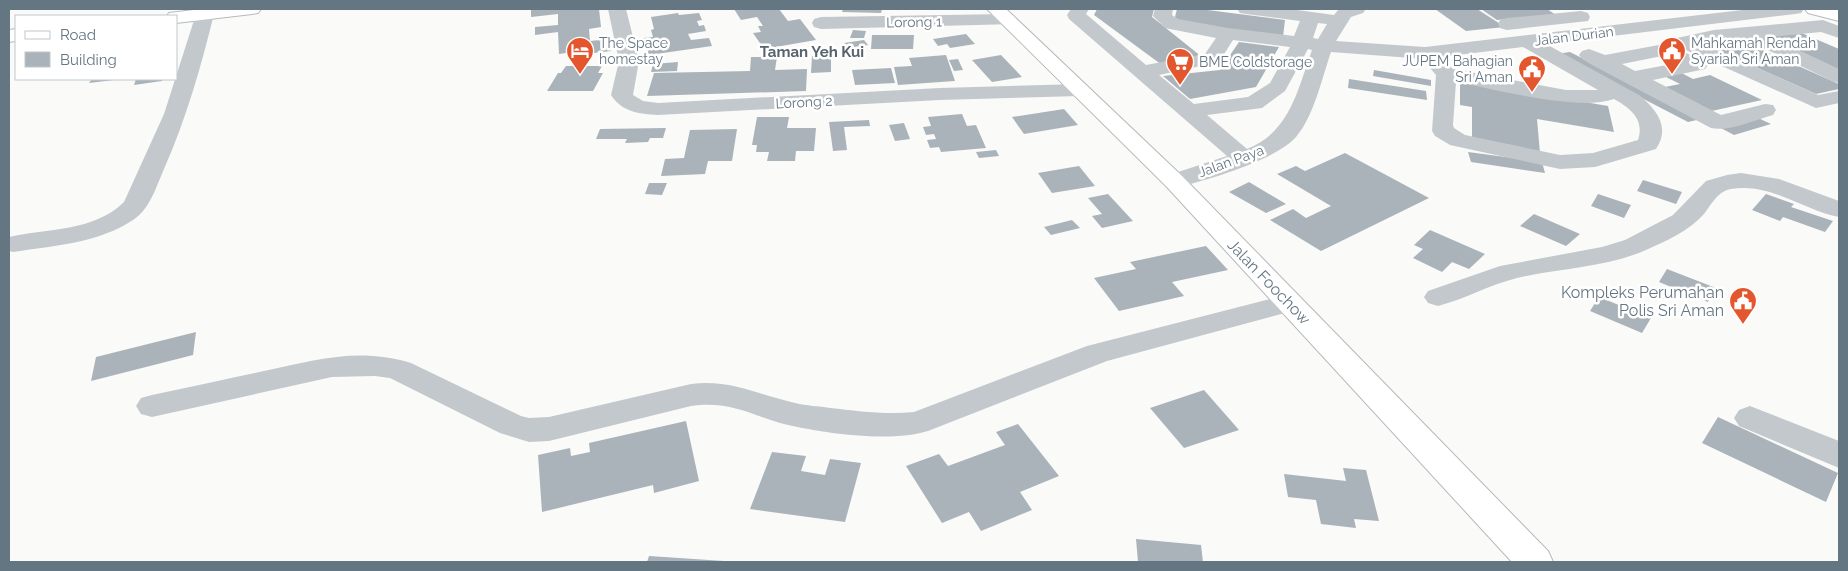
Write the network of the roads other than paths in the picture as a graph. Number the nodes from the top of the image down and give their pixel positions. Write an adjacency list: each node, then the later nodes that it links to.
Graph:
1 (252, 9): 11 (main road)
2 (617, 9): 39 (street, Lorong 2)
3 (1080, 9): 35 (street)
4 (1246, 9): 16 (street)
5 (1794, 9): 10 (street, Jalan Durian)
6 (1814, 9): 13 (main road)
7 (1827, 9): 13 (main road)
8 (1344, 13): 16 (street); 31 (street, Jalan Paya)
9 (1578, 13): 18 (street); 21 (street)
10 (1714, 13): 19 (street, Jalan Durian); 24 (street)
11 (205, 14): 17 (main road); 46 (street)
12 (1002, 15): 14 (street, Lorong 1); 39 (main road, Jalan Foochow)
13 (1839, 15)
14 (816, 16): 28 (street)
15 (1168, 16): 23 (street, Jalan Durian); 33 (street)
16 (1312, 16): 29 (street)
17 (178, 18)
18 (1507, 24)
19 (1660, 26): 21 (street, Jalan Durian); 27 (street)
20 (1797, 28): 22 (street); 24 (street); 30 (street)
21 (1609, 32): 25 (street, Jalan Durian)
22 (1839, 32)
23 (1228, 34): 29 (street, Jalan Durian); 33 (street)
24 (1749, 34): 27 (street); 37 (street)
25 (1557, 39): 26 (street, Jalan Durian); 34 (street)
26 (1528, 42): 32 (street, Jalan Durian); 38 (street)
27 (1684, 42): 40 (street)
28 (835, 43)
29 (1301, 44): 31 (street, Jalan Durian); 42 (street)
30 (1839, 45)
31 (1323, 46): 32 (street, Jalan Durian); 43 (street, Jalan Paya)
32 (1425, 53): 36 (street)
33 (1212, 58): 35 (street)
34 (1601, 62): 38 (street); 38 (street)
35 (1144, 71): 42 (street)
36 (1446, 74): 38 (street); 38 (street)
37 (1839, 76)
38 (1624, 84): 41 (street)
39 (1080, 90): 44 (main road, Jalan Foochow)
40 (1839, 97)
41 (1765, 110)
42 (1190, 111): 43 (street)
43 (1244, 158): 44 (street, Jalan Paya)
44 (1174, 181): 48 (main road, Jalan Foochow)
45 (1839, 210): 47 (street)
46 (13, 244)
47 (1438, 297)
48 (1290, 303): 49 (street); 52 (main road, Jalan Foochow)
49 (152, 406)
50 (1750, 418): 51 (street)
51 (1839, 455)
52 (1535, 562)

